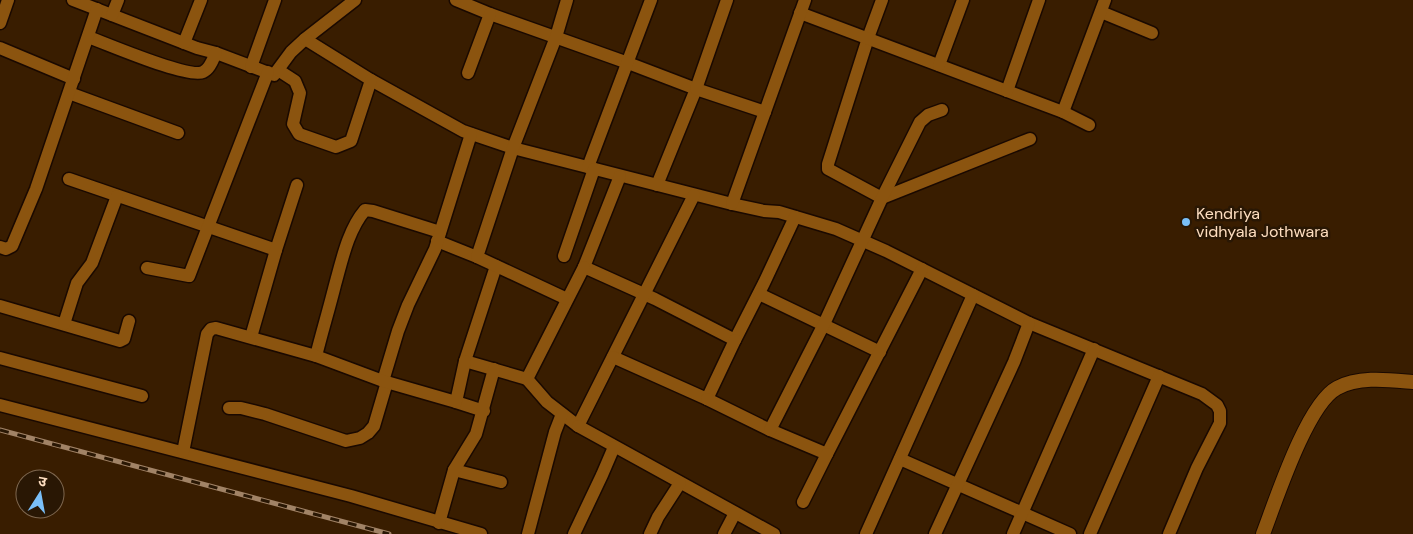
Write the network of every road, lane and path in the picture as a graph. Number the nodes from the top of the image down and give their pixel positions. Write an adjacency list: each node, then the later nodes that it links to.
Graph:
1 (8, 0): 20 (street)
2 (73, 0): 16 (street)
3 (118, 0): 19 (street)
4 (201, 0): 26 (street)
5 (275, 0): 31 (street)
6 (355, 0): 25 (street)
7 (456, 0): 18 (street)
8 (567, 0): 23 (street)
9 (651, 0): 29 (street)
10 (727, 0): 36 (street)
11 (805, 0): 17 (street)
12 (882, 0): 24 (street)
13 (963, 0): 30 (street)
14 (1039, 0): 37 (street)
15 (1103, 6): 21 (street); 41 (street)
16 (97, 9): 19 (street); 22 (street)
17 (800, 13): 24 (street); 40 (street)
18 (490, 14): 23 (street); 33 (street)
19 (112, 15): 26 (street)
20 (0, 22)
21 (1152, 33)
22 (88, 37): 28 (street); 34 (street)
23 (556, 37): 29 (street); 46 (street)
24 (868, 38): 30 (street); 54 (street)
25 (305, 39): 32 (street); 35 (street)
26 (184, 43): 28 (street)
27 (0, 48): 34 (street)
28 (216, 53): 31 (street)
29 (628, 63): 36 (street); 47 (street)
30 (939, 65): 37 (street)
31 (251, 67): 32 (street)
32 (273, 71): 35 (street); 57 (street)
33 (468, 73)
34 (74, 79): 38 (street)
35 (371, 80): 44 (street)
36 (696, 89): 40 (street); 51 (street)
37 (1007, 91): 41 (street)
38 (69, 93): 43 (street); 60 (street)
39 (942, 110): 54 (street)
40 (765, 112): 55 (street)
41 (1062, 112): 42 (street)
42 (1089, 125)
43 (178, 133)
44 (471, 134): 46 (street); 58 (street)
45 (1030, 139): 54 (street)
46 (513, 148): 47 (street); 63 (street)
47 (591, 168): 48 (street); 62 (street)
48 (620, 176): 51 (street); 65 (street)
49 (69, 179): 53 (street)
50 (297, 185): 61 (street)
51 (657, 185): 52 (street)
52 (694, 194): 55 (street); 68 (street)
53 (117, 196): 57 (street); 75 (street)
54 (882, 198): 59 (street)
55 (732, 204): 56 (street)
56 (795, 217): 59 (street); 69 (street)
57 (208, 227): 61 (street); 66 (street)
58 (438, 237): 63 (street); 81 (street); 88 (street)
59 (864, 241): 67 (street); 76 (street)
60 (0, 247)
61 (276, 250): 77 (street)
62 (564, 256)
63 (477, 258): 64 (street)
64 (496, 266): 71 (street); 84 (street)
65 (584, 267): 68 (street); 71 (street)
66 (147, 268)
67 (922, 269): 70 (street); 80 (street)
68 (644, 294): 78 (street); 82 (street)
69 (758, 294): 76 (street); 78 (street)
70 (973, 295): 74 (street); 102 (street)
71 (567, 299): 87 (street)
72 (0, 306): 75 (street)
73 (129, 320): 75 (street)
74 (1029, 323): 79 (street); 106 (street)
75 (64, 324)
76 (824, 324): 80 (street); 98 (street)
77 (251, 337): 81 (street); 100 (street)
78 (735, 340): 91 (street)
79 (1094, 349): 86 (street); 109 (street)
80 (880, 352): 101 (street)
81 (316, 356): 88 (street)
82 (613, 357): 91 (street); 97 (street)
83 (0, 358): 90 (street)
84 (465, 361): 85 (street); 92 (street)
85 (494, 369): 87 (street); 95 (street)
86 (1159, 376): 121 (street); 122 (street)
87 (527, 379): 96 (street)
88 (385, 382): 92 (street); 94 (street)
89 (1413, 382): 123 (street)
90 (142, 396)
91 (708, 399): 98 (street)
92 (456, 402): 95 (street)
93 (0, 405): 100 (street)
94 (229, 408)
95 (484, 411): 103 (street)
96 (562, 414): 97 (street); 112 (street)
97 (578, 426): 99 (street)
98 (770, 430): 101 (street)
99 (614, 447): 105 (street); 113 (street)
100 (183, 452): 110 (street)
101 (828, 454): 107 (street)
102 (900, 459): 106 (street); 117 (street)
103 (454, 470): 104 (street); 110 (street)
104 (501, 482)
105 (680, 483): 108 (street); 114 (street)
106 (957, 483): 109 (street); 118 (street)
107 (803, 502)
108 (735, 513): 115 (street); 116 (street)
109 (1022, 513): 119 (street); 120 (street)
110 (439, 522): 111 (street)
111 (481, 534)
112 (528, 534)
113 (574, 534)
114 (650, 534)
115 (724, 534)
116 (774, 534)
117 (866, 534)
118 (935, 534)
119 (1013, 534)
120 (1070, 534)
121 (1090, 534)
122 (1169, 534)
123 (1263, 534)

